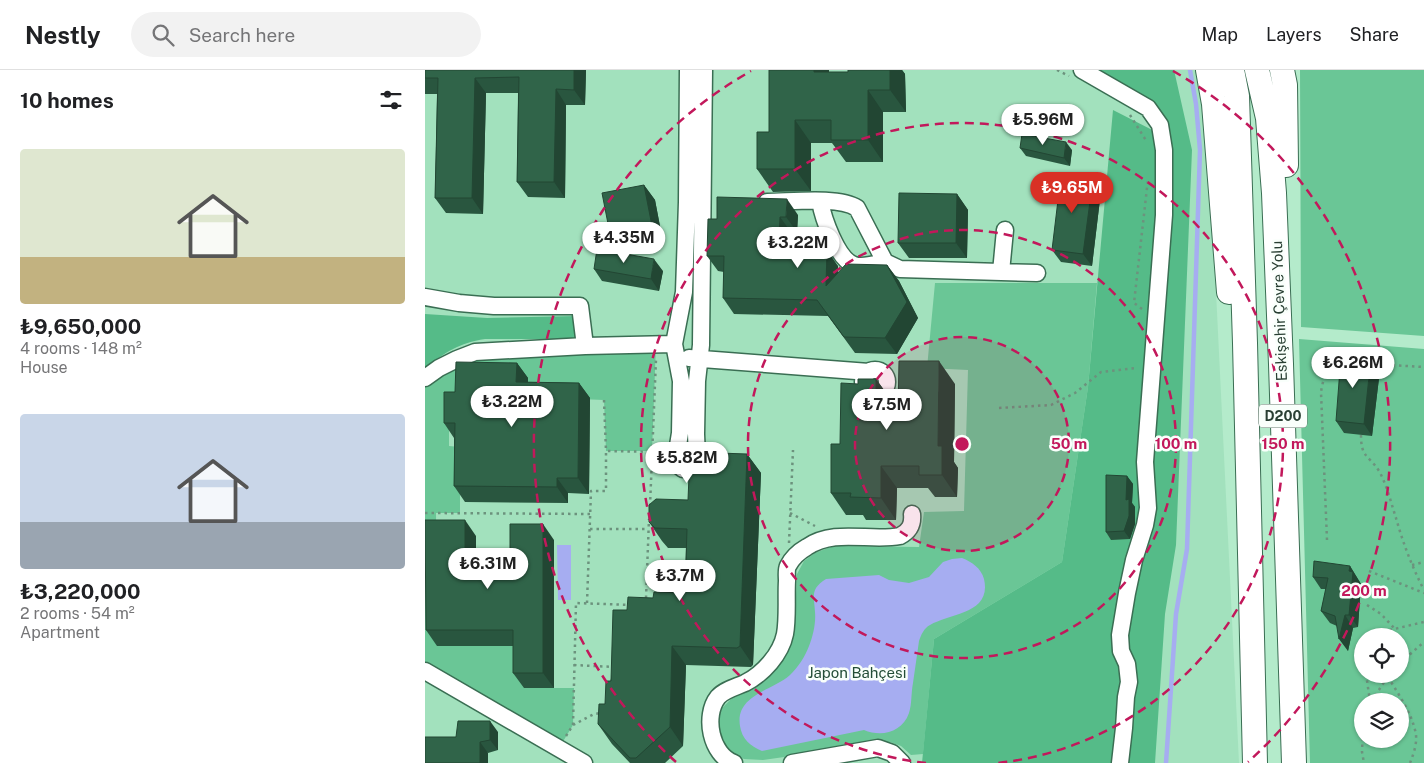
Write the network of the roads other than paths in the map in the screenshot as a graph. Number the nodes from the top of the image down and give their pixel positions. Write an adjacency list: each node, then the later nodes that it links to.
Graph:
1 (687, 70): 10 (street)
2 (704, 70): 10 (street)
3 (1208, 70): 24 (highway)
4 (1232, 70): 24 (highway, D200)
5 (1257, 70): 20 (highway, Eskişehir Çevre Yolu / D200)
6 (1282, 70): 20 (highway)
7 (1078, 74): 30 (street)
8 (820, 201): 9 (street); 12 (street); 12 (street)
9 (756, 202)
10 (703, 203): 16 (street); 17 (street)
11 (1005, 230): 13 (street)
12 (885, 262): 13 (street)
13 (1001, 272): 14 (street)
14 (1037, 273)
15 (425, 297): 18 (street)
16 (701, 332): 17 (street); 19 (street)
17 (676, 345): 18 (street); 19 (street); 19 (street)
18 (585, 346): 22 (street)
19 (699, 358): 21 (street)
20 (1281, 364): 32 (highway, Eskişehir Çevre Yolu / D200)
21 (869, 372)
22 (425, 378)
23 (912, 514): 27 (street)
24 (1250, 573): 31 (highway, D200)
25 (425, 671): 26 (street)
26 (584, 763)
27 (734, 763)
28 (793, 763): 29 (street)
29 (902, 763)
30 (1120, 763)
31 (1255, 763)
32 (1294, 763)

